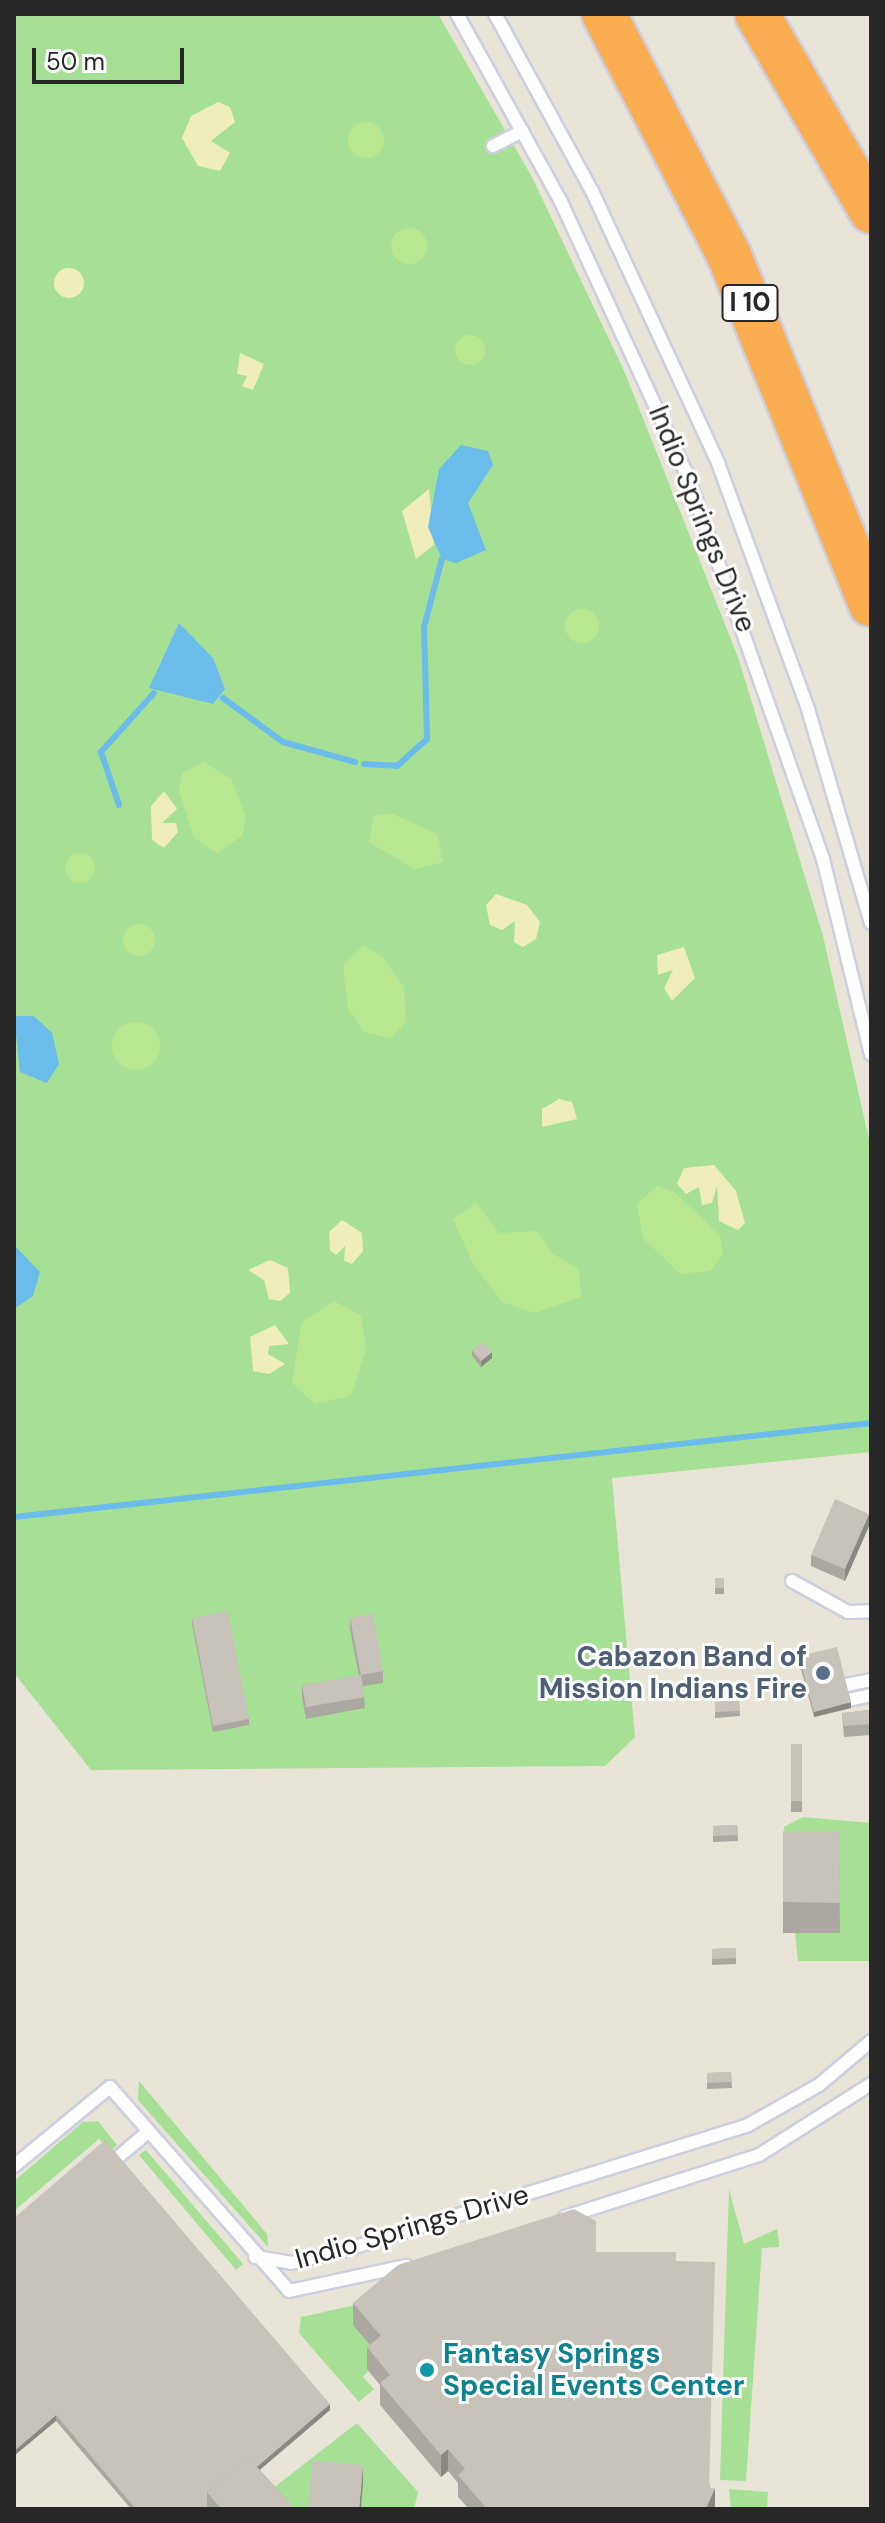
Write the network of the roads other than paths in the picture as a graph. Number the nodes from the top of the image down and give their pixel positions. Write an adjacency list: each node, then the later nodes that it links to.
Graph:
1 (457, 14): 5 (lane, Indio Springs Drive)
2 (495, 14): 9 (lane, Indio Springs Drive)
3 (604, 14): 8 (highway, I 10)
4 (757, 14): 7 (highway)
5 (522, 131): 6 (lane); 10 (lane, Indio Springs Drive)
6 (493, 146)
7 (871, 211)
8 (871, 604)
9 (871, 923)
10 (871, 1054)
11 (792, 1581): 12 (lane)
12 (871, 1611)
13 (871, 1680): 14 (lane)
14 (846, 1685)
15 (871, 1695): 16 (lane)
16 (849, 1700)
17 (871, 2041): 23 (lane, Indio Springs Drive)
18 (871, 2084): 22 (lane, Indio Springs Drive)
19 (149, 2131): 20 (lane); 21 (lane); 23 (lane)
20 (116, 2159)
21 (14, 2166)
22 (554, 2220)
23 (254, 2257): 24 (lane, Indio Springs Drive)
24 (423, 2261)

